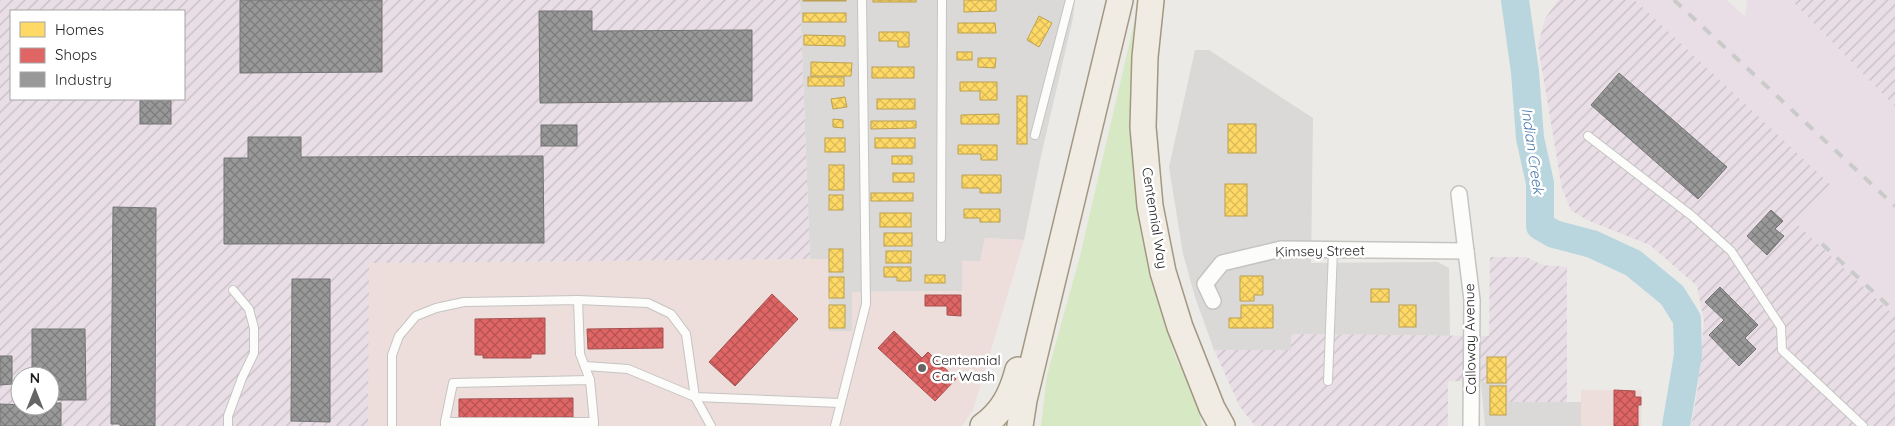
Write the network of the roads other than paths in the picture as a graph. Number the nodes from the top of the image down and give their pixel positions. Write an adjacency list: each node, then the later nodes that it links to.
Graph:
1 (862, 0): 20 (lane)
2 (942, 0): 10 (lane)
3 (1070, 0): 7 (lane)
4 (1120, 0): 6 (main road)
5 (1151, 0): 29 (main road, Centennial Way)
6 (1100, 86): 27 (main road); 28 (main road)
7 (1035, 135)
8 (1588, 136): 31 (lane)
9 (1458, 194): 12 (street, Calloway Avenue)
10 (941, 238)
11 (1333, 250): 12 (street, Kimsey Street); 15 (street, Kimsey Street); 18 (lane)
12 (1466, 251): 30 (street, Calloway Avenue)
13 (233, 290): 23 (lane)
14 (578, 300): 16 (lane); 19 (lane); 24 (lane)
15 (1213, 301)
16 (585, 366): 17 (lane); 19 (lane)
17 (590, 380): 21 (lane); 22 (lane)
18 (1328, 381)
19 (695, 397): 20 (lane); 25 (lane)
20 (840, 403): 26 (lane)
21 (445, 424): 22 (lane)
22 (594, 424)
23 (228, 426)
24 (392, 426)
25 (711, 426)
26 (835, 426)
27 (983, 426)
28 (1020, 426)
29 (1222, 426)
30 (1471, 426)
31 (1864, 426)

